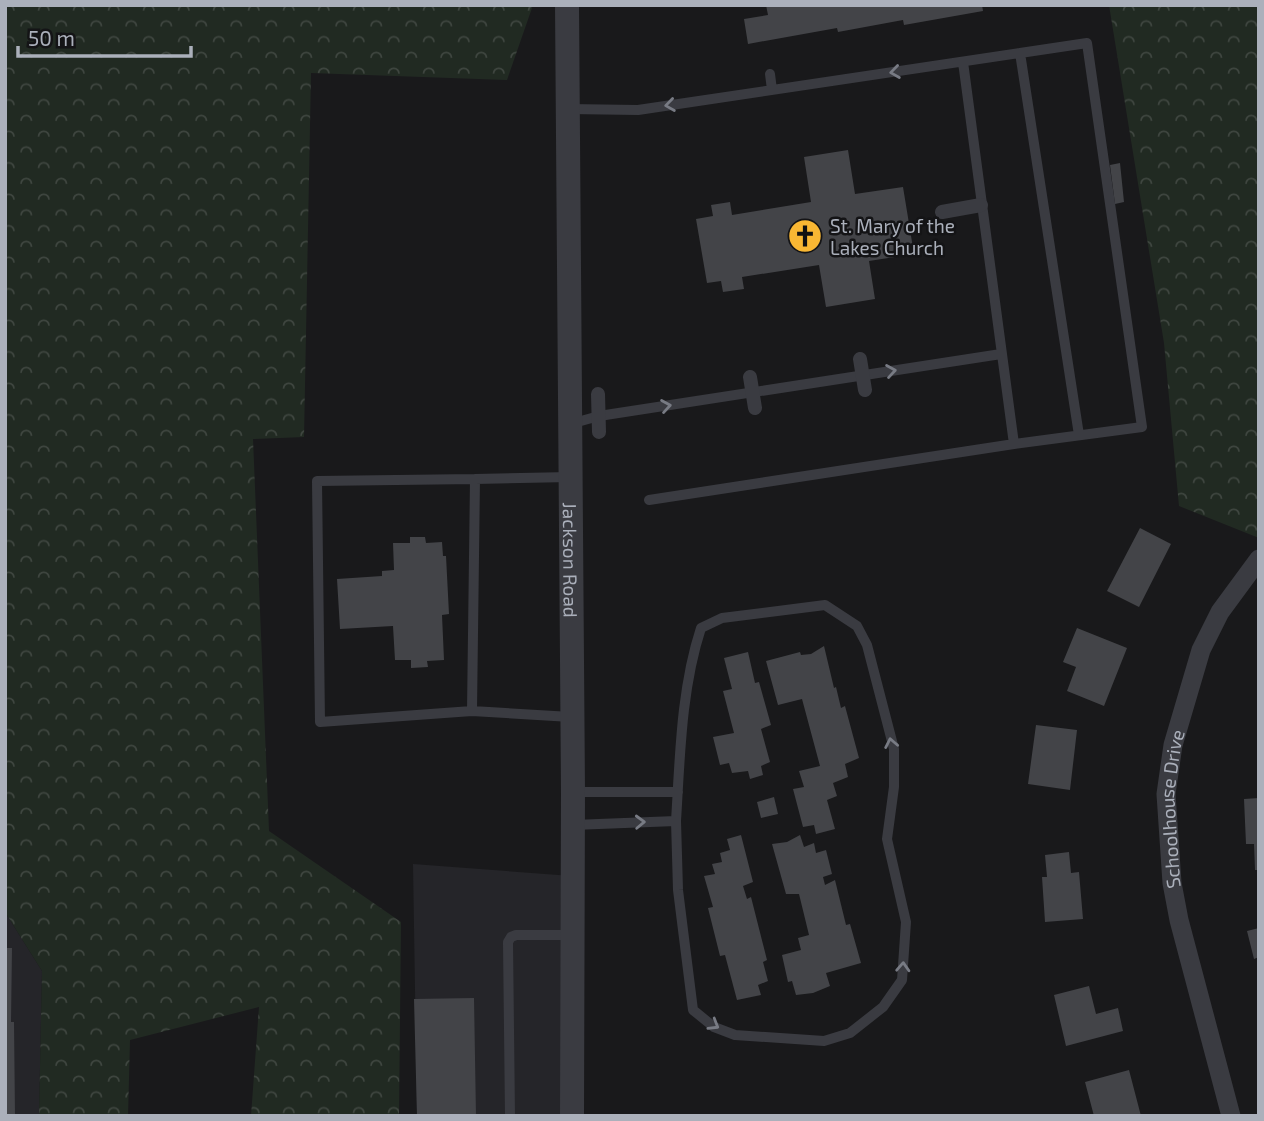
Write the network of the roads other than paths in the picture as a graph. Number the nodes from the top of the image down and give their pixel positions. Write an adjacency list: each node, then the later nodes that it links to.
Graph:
1 (567, 5): 6 (street, Jackson Road)
2 (1020, 53): 3 (lane); 19 (lane); 19 (lane)
3 (963, 62): 5 (lane, one-way to 5); 7 (lane)
4 (770, 74): 5 (lane)
5 (772, 90): 6 (lane, one-way to 6)
6 (568, 109): 17 (street, Jackson Road)
7 (981, 205): 8 (street); 9 (lane)
8 (942, 212)
9 (1001, 354): 12 (lane, one-way to 9); 20 (lane)
10 (860, 359): 12 (street)
11 (750, 377): 13 (street)
12 (864, 382): 13 (lane)
13 (752, 393): 15 (street); 16 (lane, one-way to 13)
14 (598, 394): 16 (street)
15 (755, 408)
16 (598, 416): 17 (lane); 18 (street)
17 (569, 424): 21 (street, Jackson Road)
18 (599, 432)
19 (1079, 435): 20 (lane)
20 (1014, 444): 23 (lane)
21 (570, 477): 22 (lane); 26 (street, Jackson Road)
22 (475, 479): 25 (lane); 25 (lane)
23 (649, 500)
24 (1259, 559): 34 (street, Schoolhouse Drive)
25 (472, 711): 26 (lane)
26 (572, 718): 27 (street, Jackson Road)
27 (573, 792): 28 (lane); 30 (street, Jackson Road)
28 (678, 792): 29 (lane); 29 (lane, one-way to 28)
29 (677, 821): 30 (lane, one-way to 29)
30 (572, 825): 31 (street, Jackson Road)
31 (573, 935): 32 (lane); 33 (street, Jackson Road)
32 (510, 1116)
33 (572, 1116)
34 (1231, 1116)

